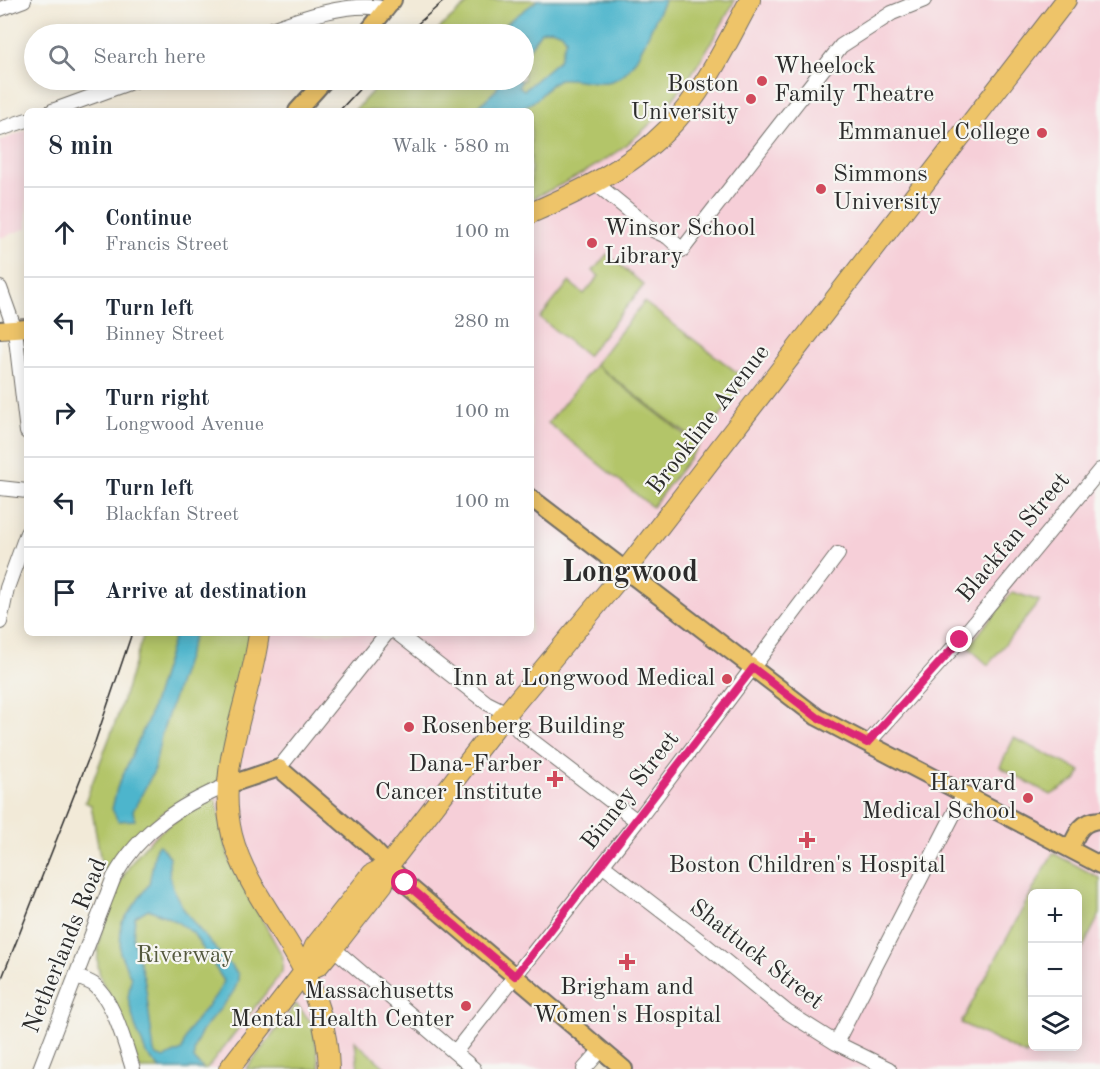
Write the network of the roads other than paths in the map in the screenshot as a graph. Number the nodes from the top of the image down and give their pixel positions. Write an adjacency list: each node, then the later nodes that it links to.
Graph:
1 (24, 0): 7 (street)
2 (750, 0): 16 (highway)
3 (924, 0): 16 (street)
4 (1066, 0): 27 (highway, Brookline Avenue)
5 (340, 2): 6 (street); 8 (street)
6 (390, 5): 9 (main road)
7 (0, 9)
8 (284, 24)
9 (374, 24)
10 (110, 90): 12 (street)
11 (316, 90): 13 (main road)
12 (60, 108)
13 (300, 108)
14 (24, 121): 15 (street)
15 (0, 129)
16 (594, 183): 17 (highway)
17 (534, 212)
18 (0, 288): 19 (street)
19 (14, 329): 20 (street)
20 (24, 408)
21 (1100, 470): 35 (street, Blackfan Street)
22 (0, 488): 23 (street)
23 (24, 491)
24 (534, 500): 27 (main road)
25 (24, 541): 28 (street)
26 (838, 554): 33 (street, Binney Street)
27 (625, 571): 33 (main road); 34 (highway, Brookline Avenue)
28 (1, 605): 29 (street)
29 (0, 622)
30 (258, 636): 37 (highway)
31 (385, 636): 36 (street)
32 (401, 636): 34 (street)
33 (753, 668): 35 (main road); 40 (street, Binney Street)
34 (507, 713): 40 (street); 44 (highway, Brookline Avenue)
35 (867, 743): 38 (main road)
36 (279, 768): 37 (main road); 44 (main road)
37 (228, 785): 46 (highway); 48 (street, Netherlands Road)
38 (964, 794): 41 (main road); 49 (street)
39 (1100, 820): 41 (main road)
40 (637, 821): 42 (street, Binney Street)
41 (1070, 849): 43 (main road)
42 (602, 865): 47 (street, Binney Street); 49 (street, Shattuck Street)
43 (1100, 865)
44 (388, 866): 45 (highway, Brookline Avenue); 46 (highway, Brookline Avenue); 47 (main road)
45 (333, 948): 46 (highway, Brookline Avenue); 51 (street)
46 (304, 972): 54 (highway, Brookline Avenue); 55 (highway)
47 (515, 976): 50 (main road); 51 (street, Binney Street)
48 (76, 977): 52 (street, Netherlands Road); 53 (street)
49 (836, 1042): 59 (street, Shattuck Street)
50 (601, 1050): 57 (street); 58 (main road)
51 (455, 1052): 56 (street)
52 (40, 1069)
53 (133, 1069)
54 (229, 1069)
55 (329, 1069)
56 (474, 1069)
57 (584, 1069)
58 (624, 1069)
59 (889, 1069)

